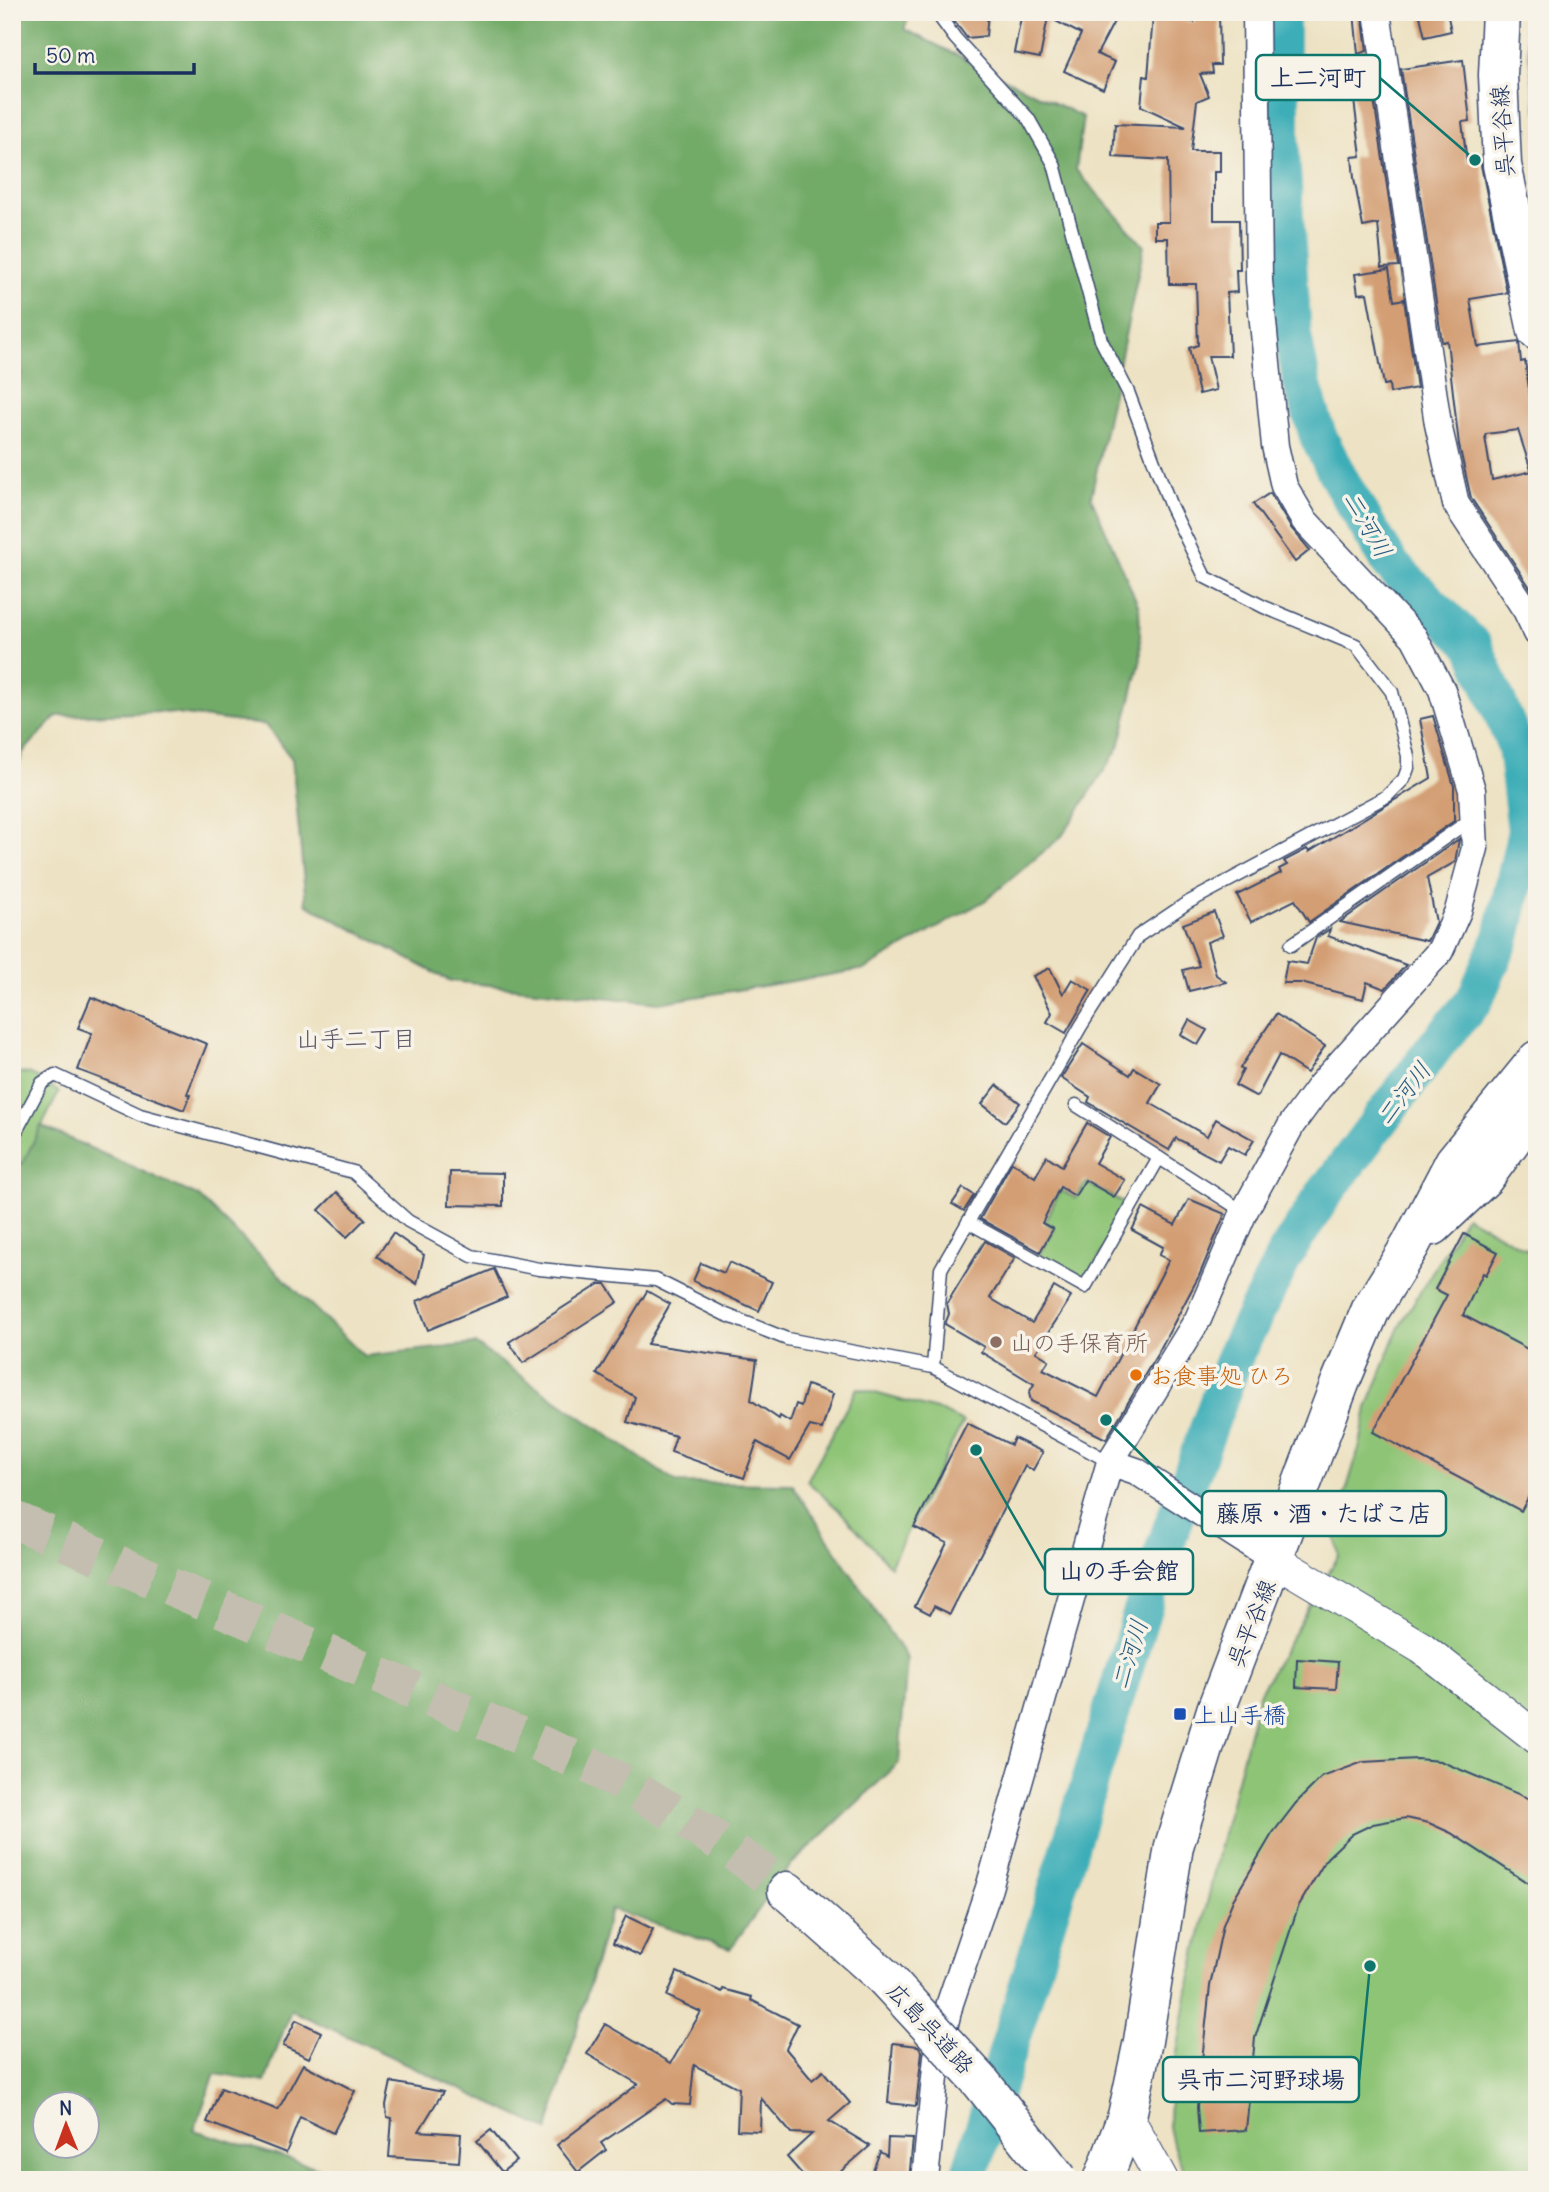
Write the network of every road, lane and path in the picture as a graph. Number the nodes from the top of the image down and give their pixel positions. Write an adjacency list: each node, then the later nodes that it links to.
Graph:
1 (936, 12): 15 (lane)
2 (1256, 12): 7 (street)
3 (1377, 12): 6 (street)
4 (1501, 12): 5 (main road, 呉平谷線)
5 (1537, 331)
6 (1537, 633)
7 (1474, 818): 8 (lane); 14 (street)
8 (1291, 945)
9 (1537, 1060): 16 (main road, 呉平谷線)
10 (1076, 1105): 13 (lane)
11 (1537, 1105): 16 (main road, 呉平谷線)
12 (12, 1139): 17 (lane)
13 (1159, 1158): 14 (lane); 15 (lane)
14 (1244, 1212): 18 (street)
15 (968, 1223): 17 (lane)
16 (1410, 1246): 19 (main road, 呉平谷線)
17 (933, 1367): 18 (lane)
18 (1110, 1462): 19 (street); 23 (street)
19 (1275, 1560): 20 (street); 22 (main road, 呉平谷線)
20 (1537, 1738)
21 (787, 1891): 24 (main road, 広島呉道路, bridge)
22 (1127, 2116): 25 (main road, 呉平谷線); 26 (street)
23 (925, 2180)
24 (1059, 2180)
25 (1103, 2180)
26 (1162, 2180)

